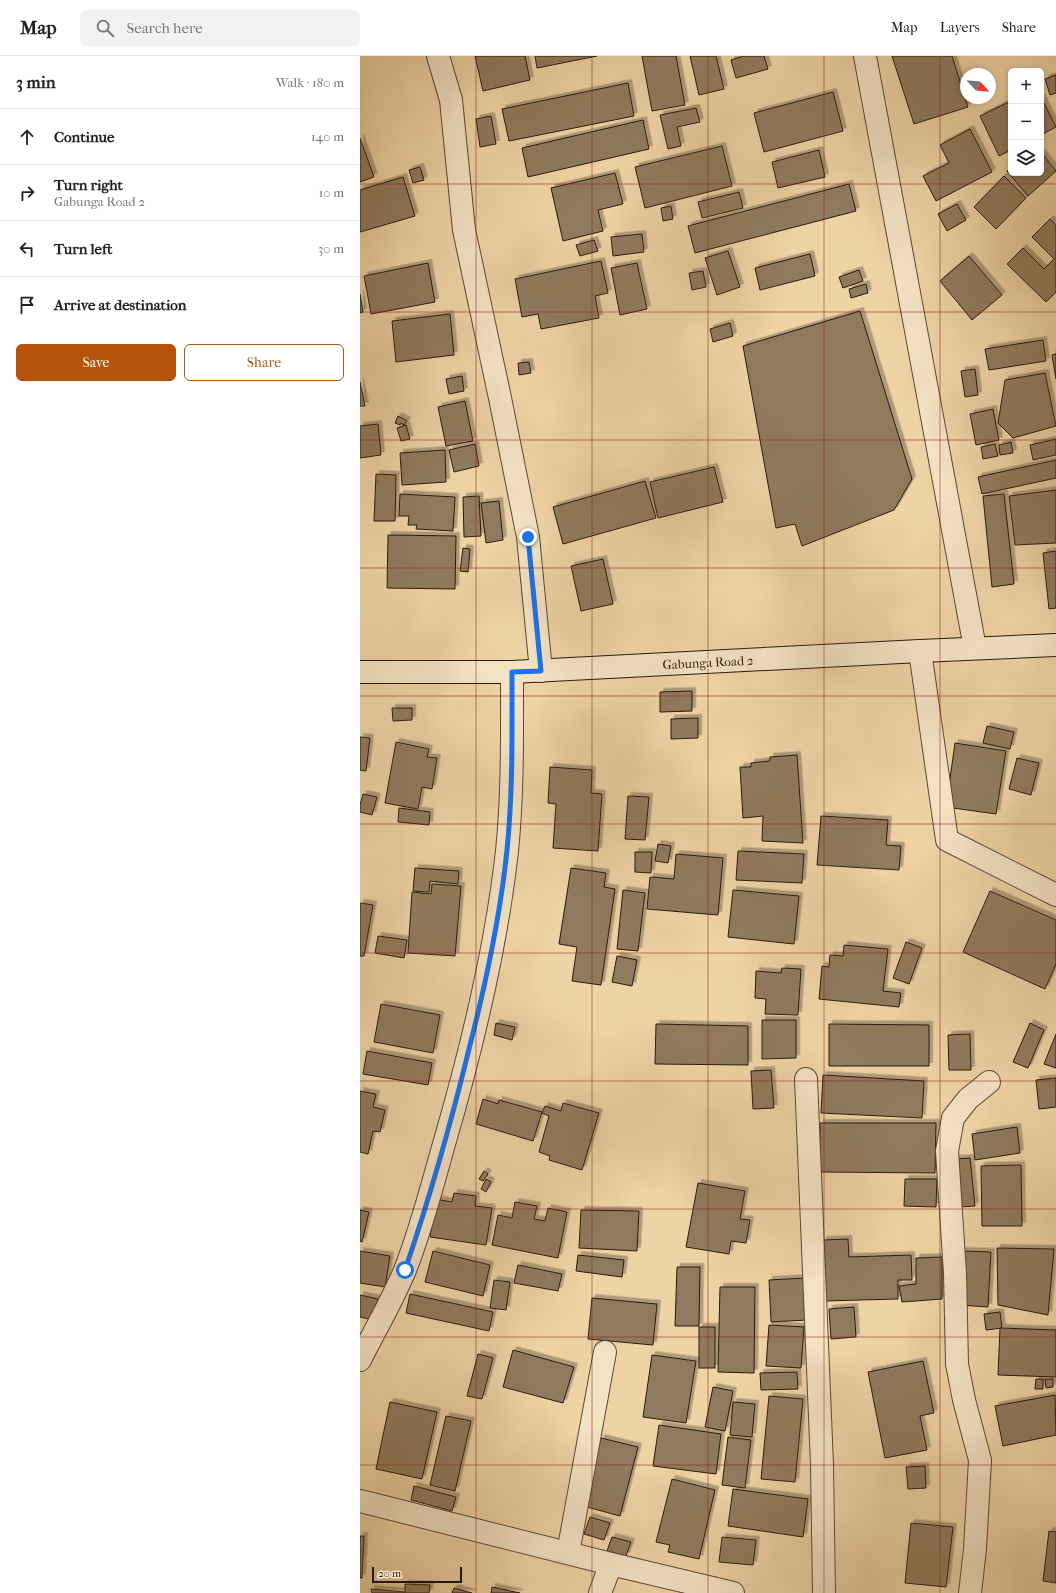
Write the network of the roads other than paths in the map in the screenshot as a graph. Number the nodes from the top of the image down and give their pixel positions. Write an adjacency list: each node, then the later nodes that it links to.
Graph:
1 (438, 56): 6 (street)
2 (865, 56): 4 (street)
3 (1056, 645): 4 (street, Gabunga Road 2)
4 (975, 648): 5 (street, Gabunga Road 2)
5 (920, 651): 6 (street, Gabunga Road 2); 9 (street)
6 (541, 671): 8 (street, Gabunga Road 2)
7 (360, 672): 8 (street, Gabunga Road 2)
8 (512, 672): 13 (street)
9 (1056, 895)
10 (806, 1079): 19 (street)
11 (989, 1082): 20 (street)
12 (605, 1352): 15 (street)
13 (360, 1360)
14 (360, 1500): 15 (street)
15 (568, 1553): 16 (street)
16 (611, 1564): 17 (street); 18 (street)
17 (600, 1593)
18 (733, 1593)
19 (824, 1593)
20 (970, 1593)

